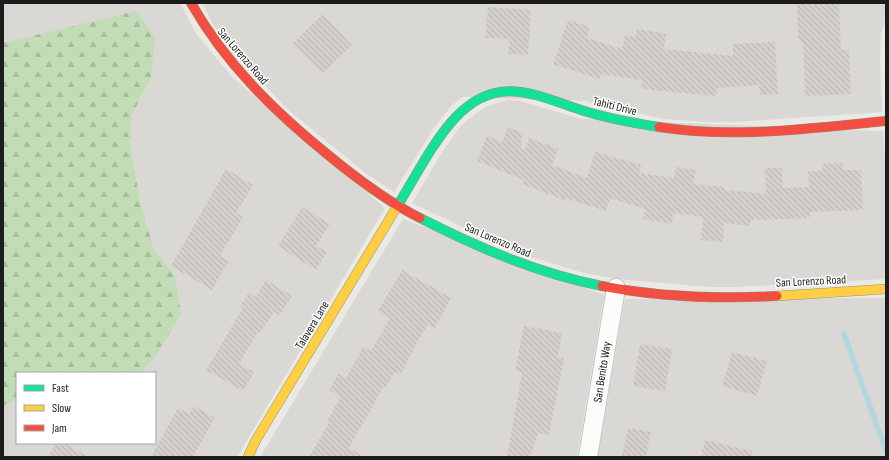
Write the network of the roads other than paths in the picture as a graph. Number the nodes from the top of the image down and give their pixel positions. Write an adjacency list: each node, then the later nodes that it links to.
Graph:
1 (191, 3): 3 (street, San Lorenzo Road)
2 (886, 122): 3 (street, Tahiti Drive)
3 (398, 206): 4 (street, San Lorenzo Road); 6 (street, Talavera Lane)
4 (616, 288): 5 (street, San Lorenzo Road); 7 (street, San Benito Way)
5 (886, 289)
6 (248, 457)
7 (588, 457)

